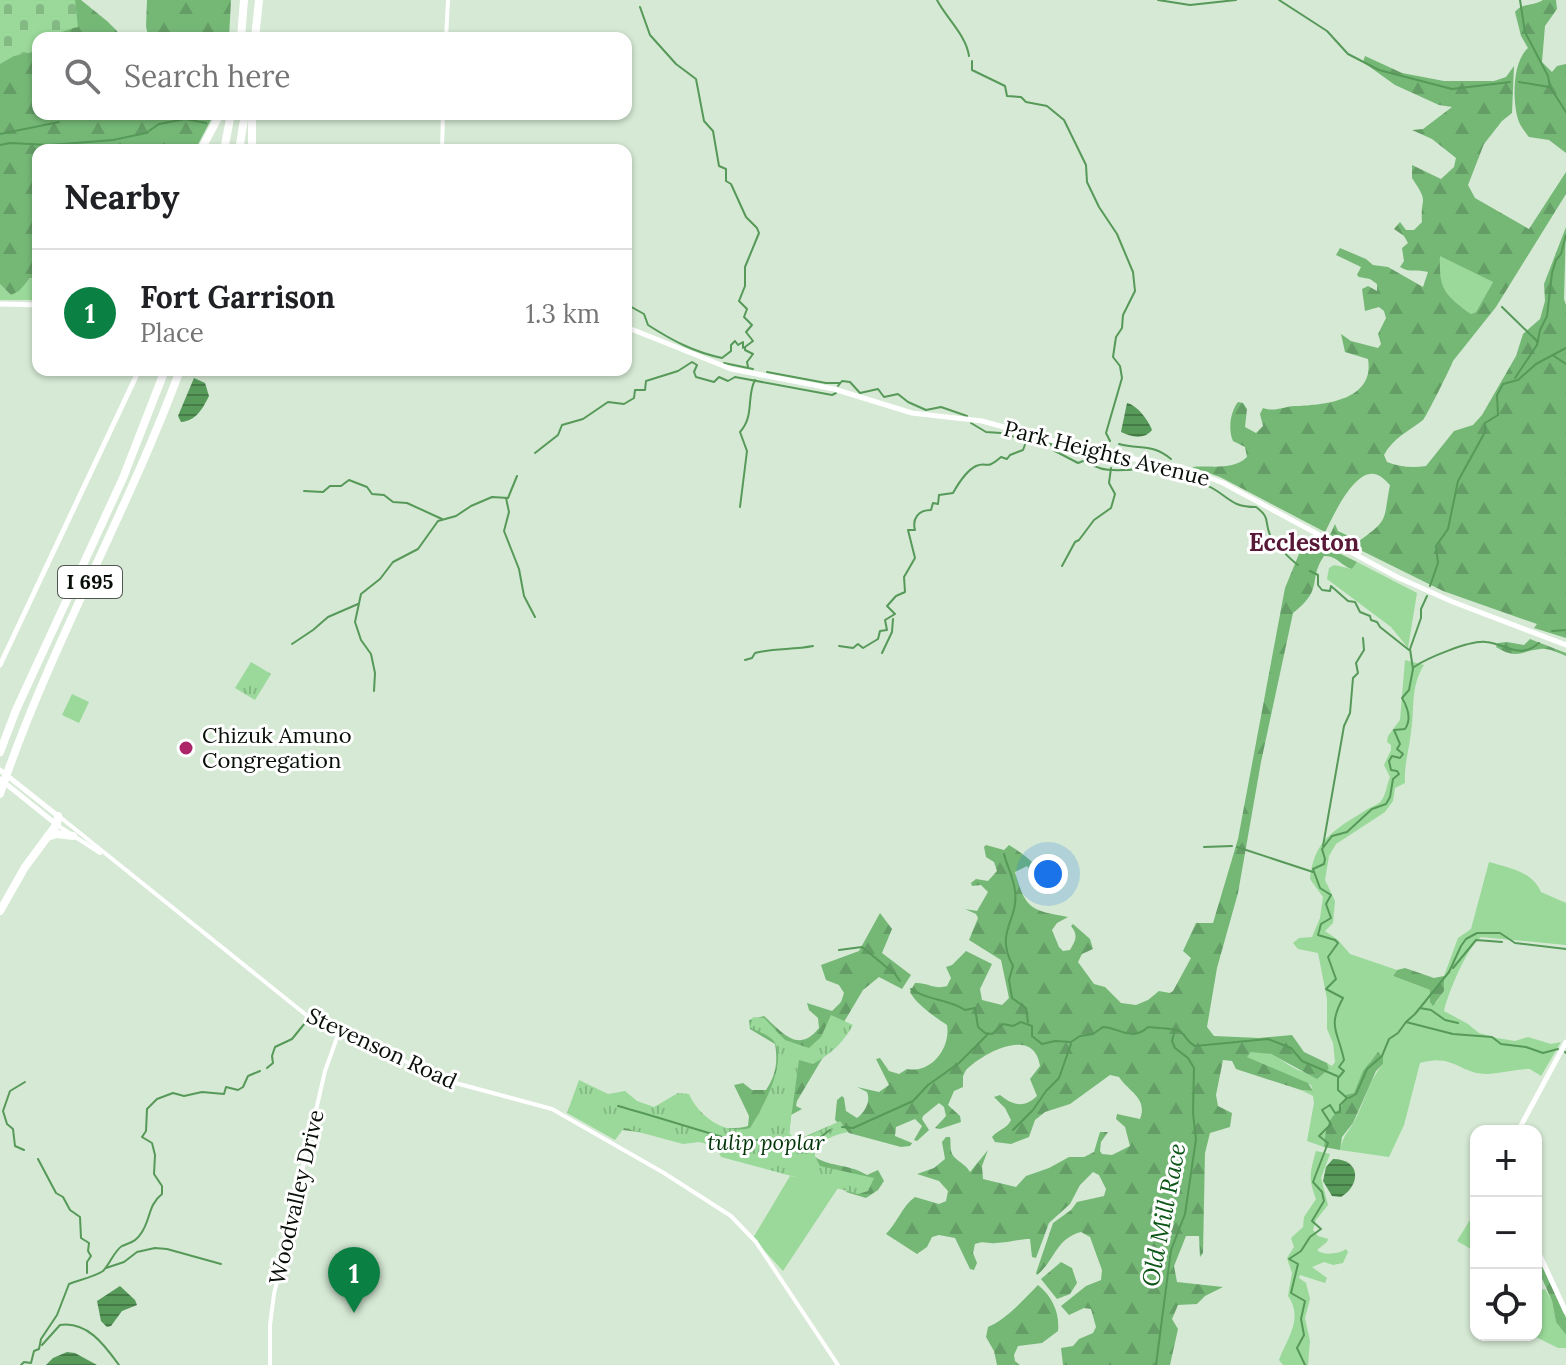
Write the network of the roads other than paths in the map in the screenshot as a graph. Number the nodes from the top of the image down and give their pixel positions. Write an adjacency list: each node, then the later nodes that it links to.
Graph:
1 (244, 0): 4 (highway)
2 (259, 0): 5 (highway)
3 (448, 0): 6 (street)
4 (241, 32)
5 (256, 32)
6 (446, 32)
7 (217, 120): 12 (highway)
8 (230, 120): 13 (highway)
9 (244, 120): 14 (highway)
10 (252, 120): 15 (highway)
11 (443, 120): 16 (street)
12 (204, 144)
13 (225, 144)
14 (240, 144)
15 (252, 144)
16 (442, 144)
17 (0, 304): 18 (main road)
18 (32, 305)
19 (632, 329): 23 (main road, Park Heights Avenue)
20 (136, 376): 24 (main road)
21 (163, 376): 25 (highway, I 695)
22 (178, 376): 28 (highway, I 695)
23 (1566, 645)
24 (0, 665)
25 (0, 752)
26 (0, 770): 29 (main road, Stevenson Road)
27 (0, 779): 29 (main road, Stevenson Road)
28 (0, 794)
29 (57, 820): 30 (street, Stevenson Road); 31 (highway); 32 (street, Stevenson Road)
30 (73, 836): 31 (highway); 32 (street, Stevenson Road)
31 (47, 838): 33 (highway)
32 (109, 858): 34 (street, Stevenson Road)
33 (0, 911)
34 (340, 1032): 39 (street, Woodvalley Drive); 40 (street, Stevenson Road)
35 (1566, 1042): 36 (main road)
36 (1521, 1125)
37 (1542, 1260): 38 (main road)
38 (1566, 1312)
39 (270, 1365)
40 (838, 1365)

